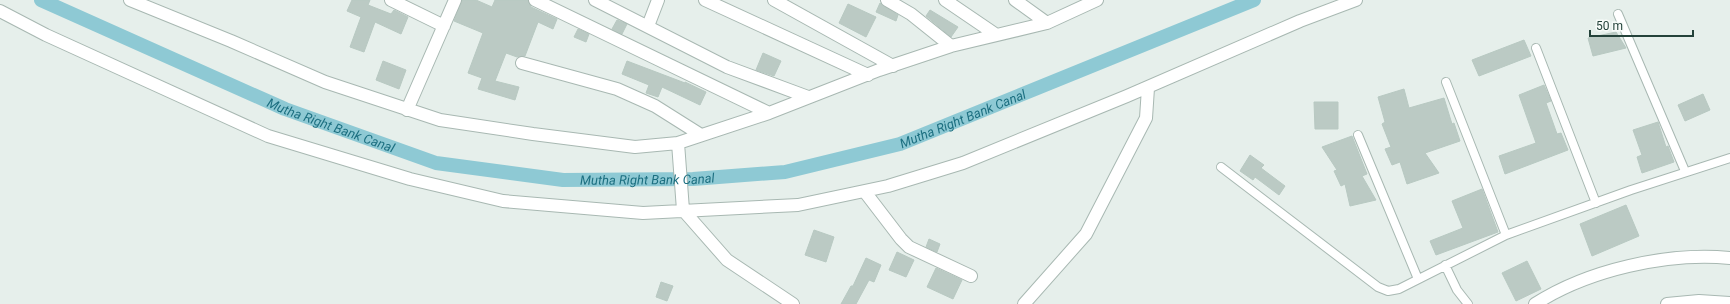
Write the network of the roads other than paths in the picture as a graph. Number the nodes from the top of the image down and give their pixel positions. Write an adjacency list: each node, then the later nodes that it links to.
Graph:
1 (130, 0): 28 (street)
2 (392, 0): 17 (street)
3 (455, 0): 17 (street)
4 (535, 0): 29 (street)
5 (595, 0): 18 (street)
6 (658, 0): 18 (street)
7 (705, 0): 24 (street)
8 (774, 0): 23 (street)
9 (887, 0): 20 (street)
10 (944, 0): 19 (street)
11 (1015, 0): 16 (street)
12 (1097, 0): 16 (street)
13 (1356, 0): 26 (street)
14 (0, 11): 38 (street)
15 (1618, 14): 35 (lane)
16 (1047, 22): 19 (street)
17 (444, 26): 28 (street)
18 (648, 26): 27 (street)
19 (995, 34): 20 (street)
20 (951, 46): 23 (street)
21 (1536, 48): 37 (lane)
22 (522, 63): 30 (street)
23 (893, 66): 24 (street)
24 (868, 75): 27 (street)
25 (1446, 82): 39 (lane)
26 (1148, 88): 36 (street); 45 (street)
27 (808, 97): 29 (street)
28 (407, 110): 32 (street)
29 (768, 113): 30 (street)
30 (702, 135): 32 (street)
31 (1358, 135): 43 (lane)
32 (678, 143): 38 (street)
33 (1730, 158): 35 (lane)
34 (1221, 167): 43 (lane)
35 (1685, 171): 37 (lane)
36 (865, 192): 38 (street); 42 (street)
37 (1596, 202): 39 (lane)
38 (683, 210): 44 (street)
39 (1506, 235): 41 (lane)
40 (1730, 258): 47 (street)
41 (1445, 265): 43 (lane); 46 (lane)
42 (971, 276)
43 (1418, 279)
44 (793, 304)
45 (1024, 304)
46 (1468, 304)
47 (1535, 304)
48 (1667, 304): 49 (street)
49 (1730, 304)

